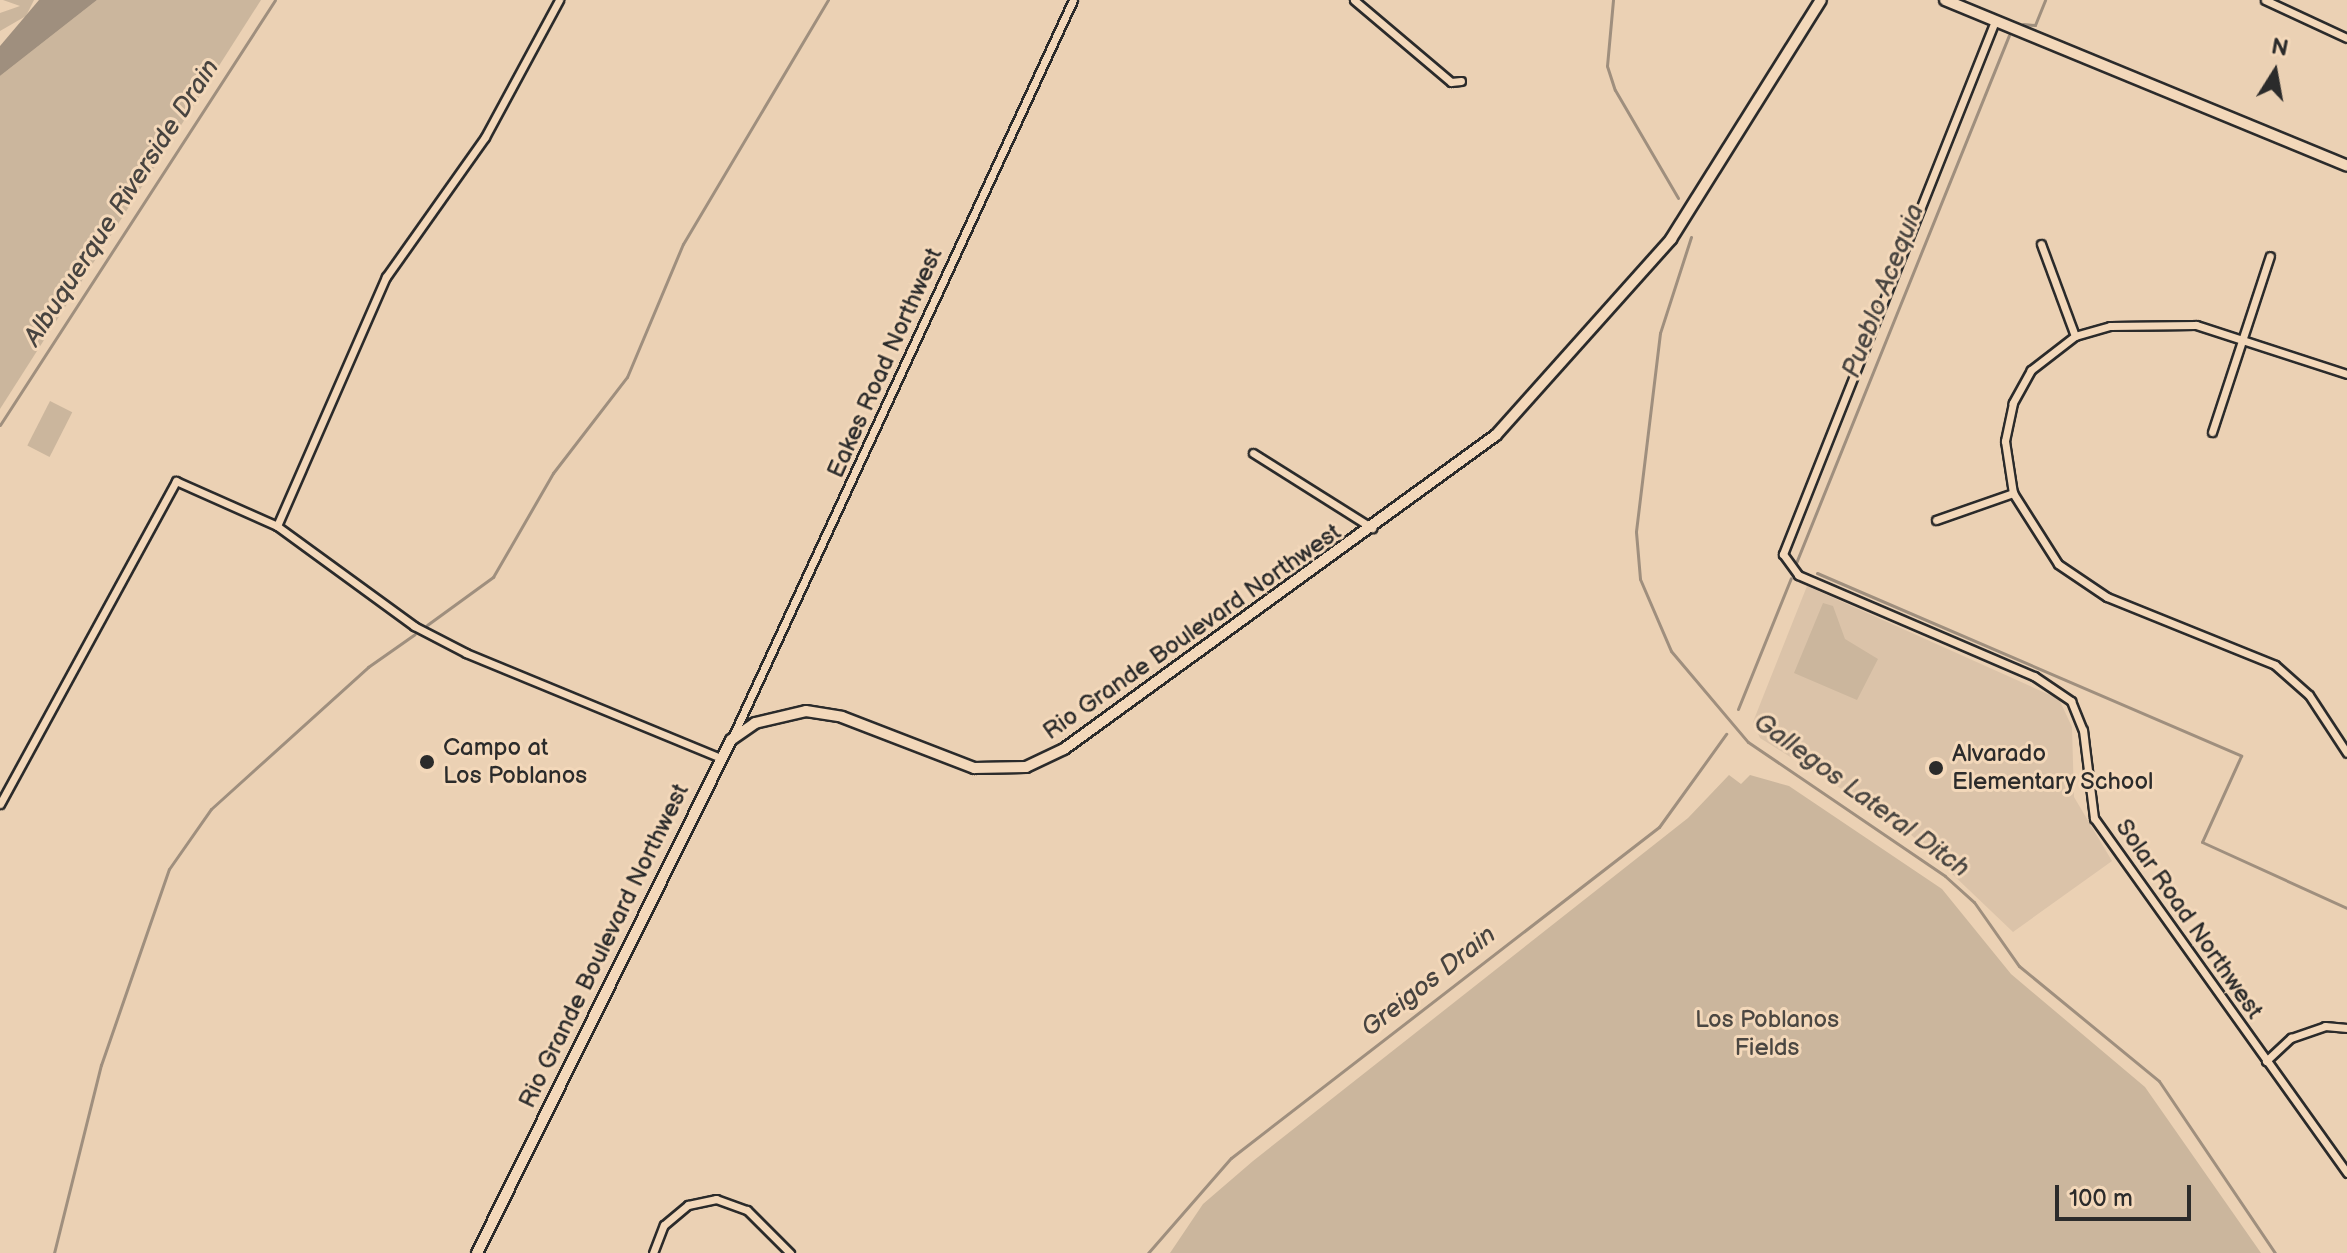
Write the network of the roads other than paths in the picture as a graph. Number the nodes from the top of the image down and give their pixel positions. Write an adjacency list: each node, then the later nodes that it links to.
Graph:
1 (559, 0): 20 (street)
2 (1073, 0): 22 (street, Eakes Road Northwest)
3 (1354, 0): 9 (street)
4 (1821, 0): 21 (street, Rio Grande Boulevard Northwest)
5 (1945, 0): 7 (street)
6 (2265, 0): 8 (street)
7 (1995, 21): 10 (street); 27 (street, Solar Road Northwest)
8 (2347, 38)
9 (1461, 81)
10 (2347, 166)
11 (2041, 244): 13 (street)
12 (2270, 256): 14 (street)
13 (2075, 336): 14 (street); 18 (street)
14 (2241, 339): 15 (street); 16 (street)
15 (2347, 374)
16 (2212, 432)
17 (1253, 453): 21 (street)
18 (2013, 493): 19 (street); 23 (street)
19 (1936, 520)
20 (277, 526): 24 (street); 25 (street)
21 (1372, 528): 22 (street, Rio Grande Boulevard Northwest)
22 (731, 740): 24 (street, Rio Grande Boulevard Northwest)
23 (2347, 753)
24 (718, 757): 29 (street, Rio Grande Boulevard Northwest)
25 (0, 804)
26 (2347, 1028): 27 (street)
27 (2266, 1061): 28 (street, Solar Road Northwest)
28 (2347, 1173)
29 (477, 1253)
30 (653, 1253): 31 (street)
31 (790, 1253)

